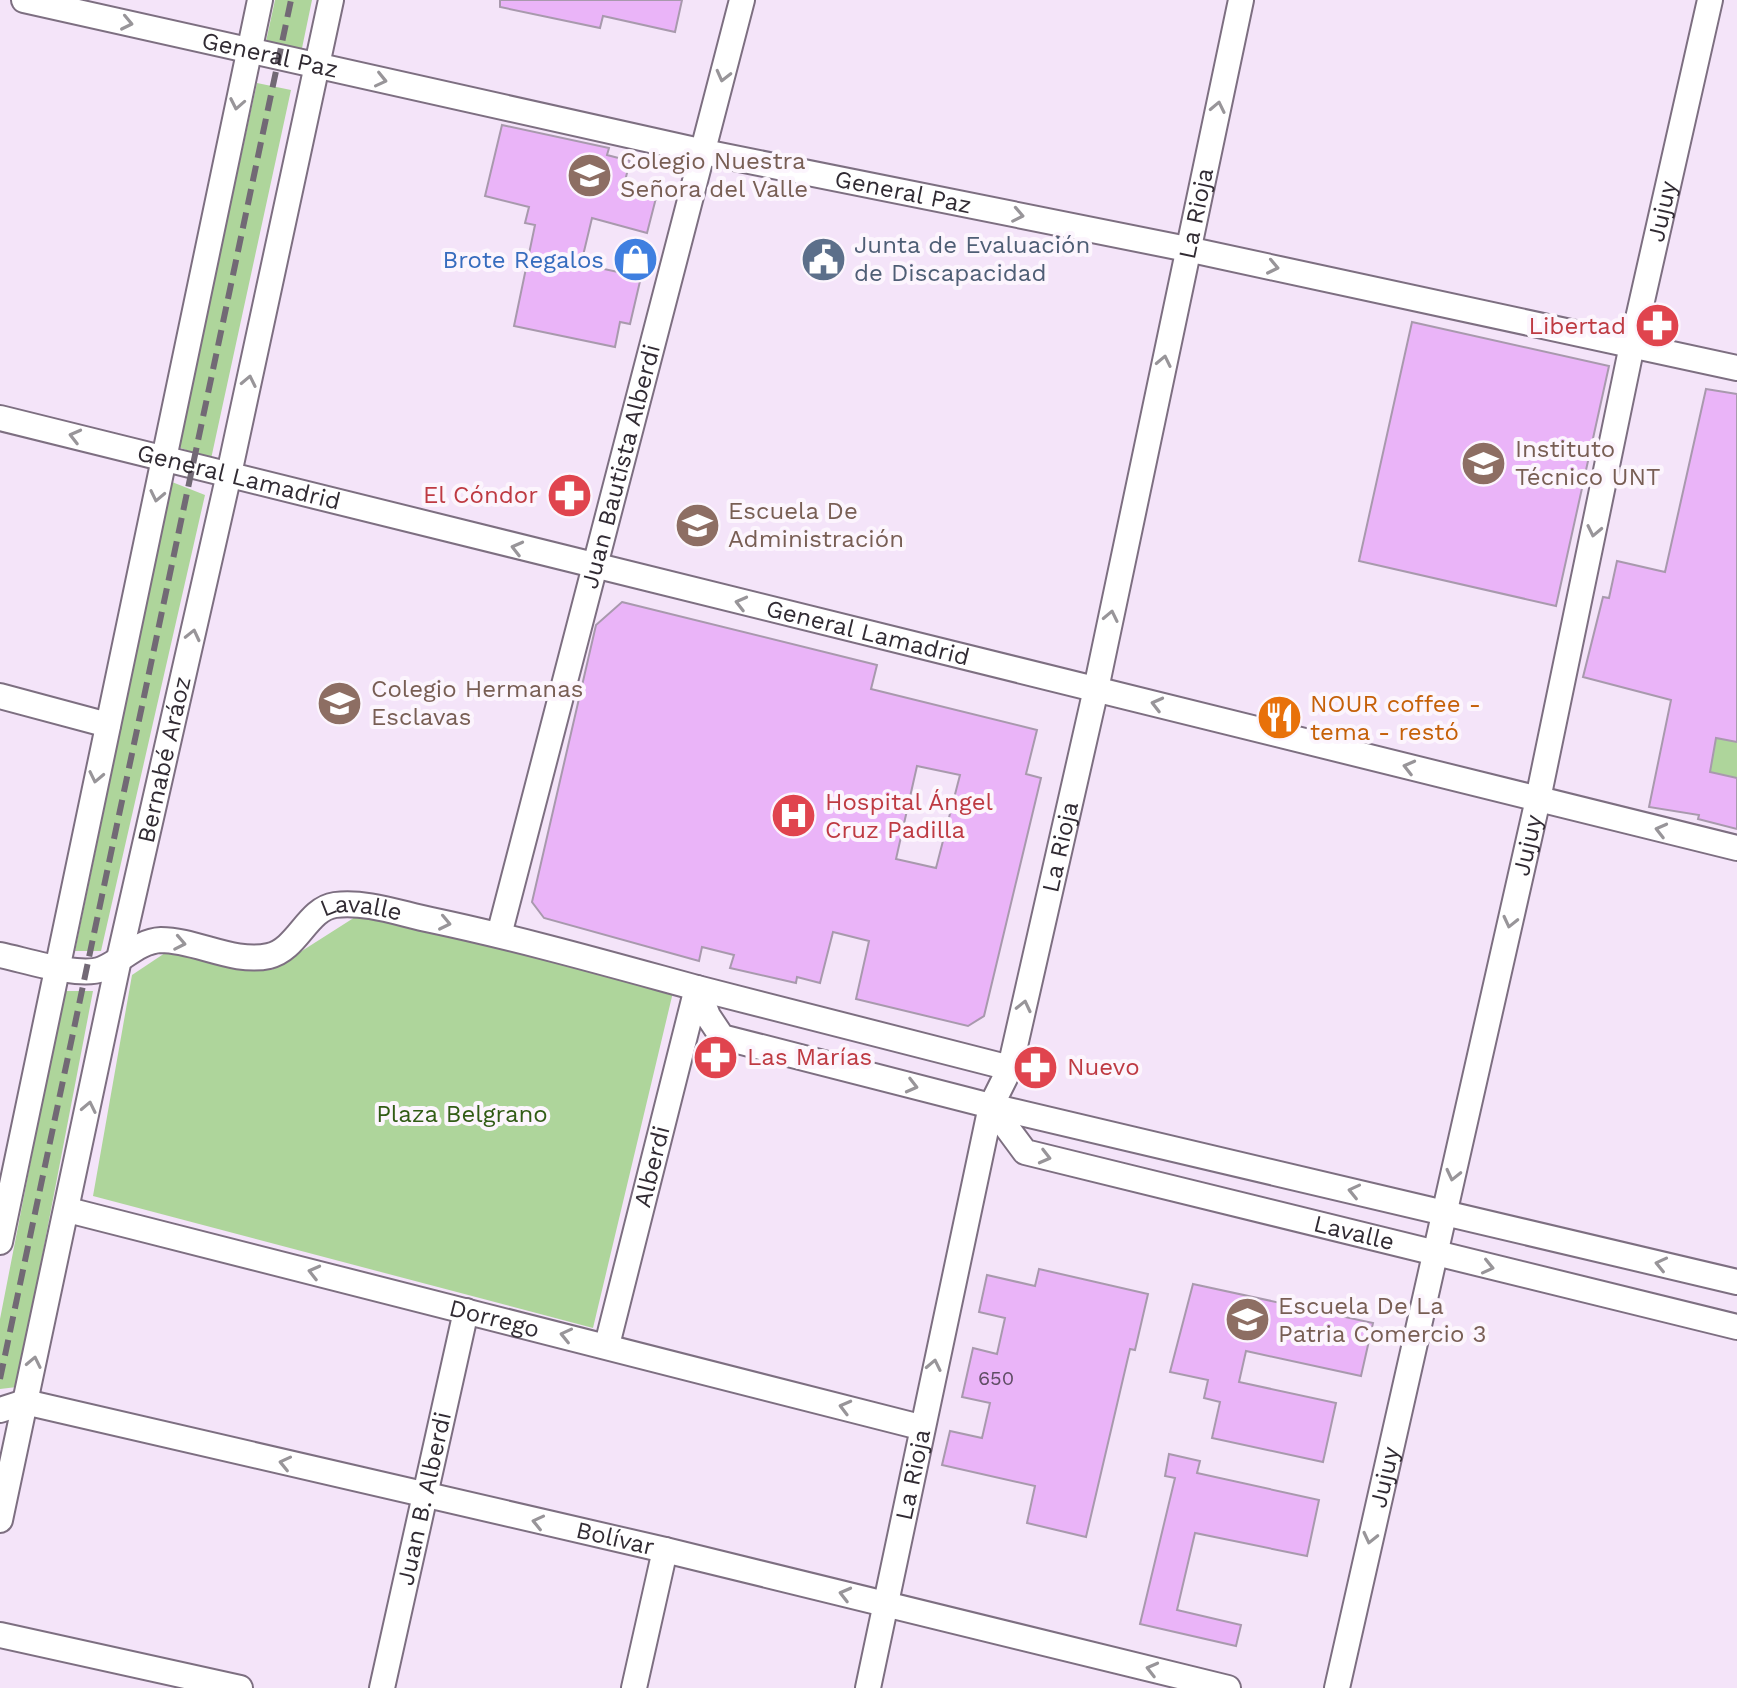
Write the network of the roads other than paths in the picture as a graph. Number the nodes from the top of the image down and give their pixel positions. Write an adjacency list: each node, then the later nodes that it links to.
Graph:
1 (24, 0): 7 (street, General Paz, one-way to 7)
2 (260, 0): 7 (street)
3 (331, 0): 8 (street, Bernabé Aráoz)
4 (742, 0): 9 (street, Juan Bautista Alberdi, one-way to 9)
5 (1241, 0): 10 (street, La Rioja, one-way to 5)
6 (1710, 0): 11 (street, Jujuy)
7 (248, 49): 8 (street, General Paz); 14 (street, one-way to 14)
8 (315, 66): 9 (street, General Paz, one-way to 9); 15 (street, Bernabé Aráoz, one-way to 8)
9 (704, 152): 10 (street, General Paz, one-way to 10); 16 (street, Juan Bautista Alberdi)
10 (1187, 249): 11 (street, General Paz, one-way to 11); 17 (street, La Rioja, one-way to 10)
11 (1632, 345): 12 (street, General Paz); 20 (street, Jujuy, one-way to 20)
12 (1737, 368)
13 (0, 418): 14 (street, General Lamadrid, one-way to 13)
14 (165, 459): 15 (street, General Lamadrid); 19 (street, one-way to 19)
15 (229, 474): 16 (street, General Lamadrid, one-way to 15); 24 (street, Bernabé Aráoz, one-way to 15)
16 (593, 567): 17 (street, General Lamadrid, one-way to 16); 22 (street, Juan Bautista Alberdi)
17 (1096, 689): 20 (street, General Lamadrid, one-way to 17); 27 (street, La Rioja, one-way to 17)
18 (0, 696): 19 (street)
19 (108, 725): 25 (street, one-way to 25)
20 (1538, 799): 21 (street, General Lamadrid, one-way to 20); 30 (street, Jujuy, one-way to 30)
21 (1737, 848)
22 (499, 935): 24 (street, Lavalle, one-way to 22); 26 (street, Lavalle)
23 (0, 955): 25 (street, Lavalle)
24 (119, 959): 25 (street, Lavalle); 29 (street, Bernabé Aráoz, one-way to 24)
25 (56, 966): 31 (street)
26 (697, 988): 27 (street, Lavalle); 28 (street, Lavalle, one-way to 28); 36 (street, Alberdi)
27 (1010, 1068): 28 (street, La Rioja)
28 (991, 1106): 30 (street, Lavalle, one-way to 28); 32 (street, Lavalle, one-way to 32); 39 (street, La Rioja, one-way to 28)
29 (68, 1210): 34 (street, Dorrego, one-way to 29); 37 (street, Bernabé Aráoz, one-way to 29)
30 (1444, 1212): 32 (street, Jujuy); 33 (street, Lavalle, one-way to 30)
31 (0, 1242)
32 (1434, 1254): 35 (street, Lavalle, one-way to 35); 50 (street, Jujuy, one-way to 50)
33 (1737, 1282)
34 (466, 1311): 36 (street, Dorrego, one-way to 34); 40 (street, Juan B. Alberdi)
35 (1737, 1327)
36 (607, 1345): 39 (street, Dorrego, one-way to 36)
37 (25, 1402): 38 (street); 40 (street, Bolívar, one-way to 37); 41 (street, Bernabé Aráoz)
38 (0, 1410)
39 (920, 1427): 43 (street, La Rioja)
40 (425, 1496): 42 (street, Bolívar, one-way to 40); 46 (street, Juan B. Alberdi)
41 (0, 1520)
42 (665, 1550): 43 (street, Bolívar, one-way to 42); 47 (street)
43 (886, 1604): 48 (street, La Rioja); 49 (street, Bolívar, one-way to 43)
44 (0, 1635): 45 (street)
45 (240, 1688)
46 (382, 1688)
47 (634, 1688)
48 (868, 1688)
49 (1228, 1688)
50 (1337, 1688)

